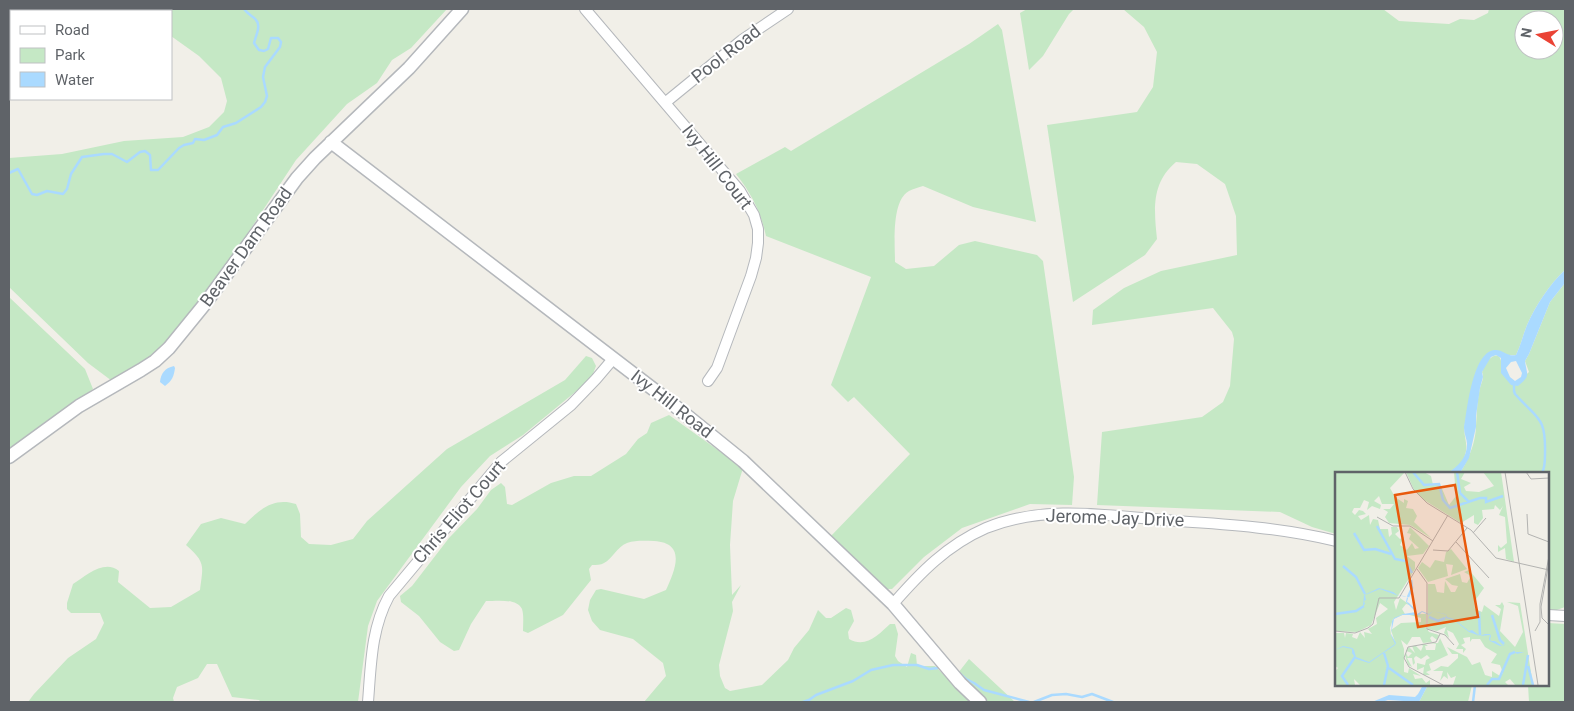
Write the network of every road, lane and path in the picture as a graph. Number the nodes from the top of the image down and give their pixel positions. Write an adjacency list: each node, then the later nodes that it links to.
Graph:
1 (462, 9): 5 (street, Beaver Dam Road)
2 (585, 9): 4 (street, Ivy Hill Court)
3 (788, 9): 4 (street, Pool Road)
4 (666, 102): 7 (street, Ivy Hill Court)
5 (331, 142): 6 (street, Ivy Hill Road); 8 (street, Beaver Dam Road)
6 (613, 359): 10 (street, Ivy Hill Road); 13 (street, Chris Eliot Court)
7 (708, 381)
8 (9, 457)
9 (1335, 541): 10 (street, Jerome Jay Drive)
10 (893, 604): 14 (street, Ivy Hill Road)
11 (1549, 615): 12 (street)
12 (1565, 616)
13 (368, 702)
14 (980, 702)

